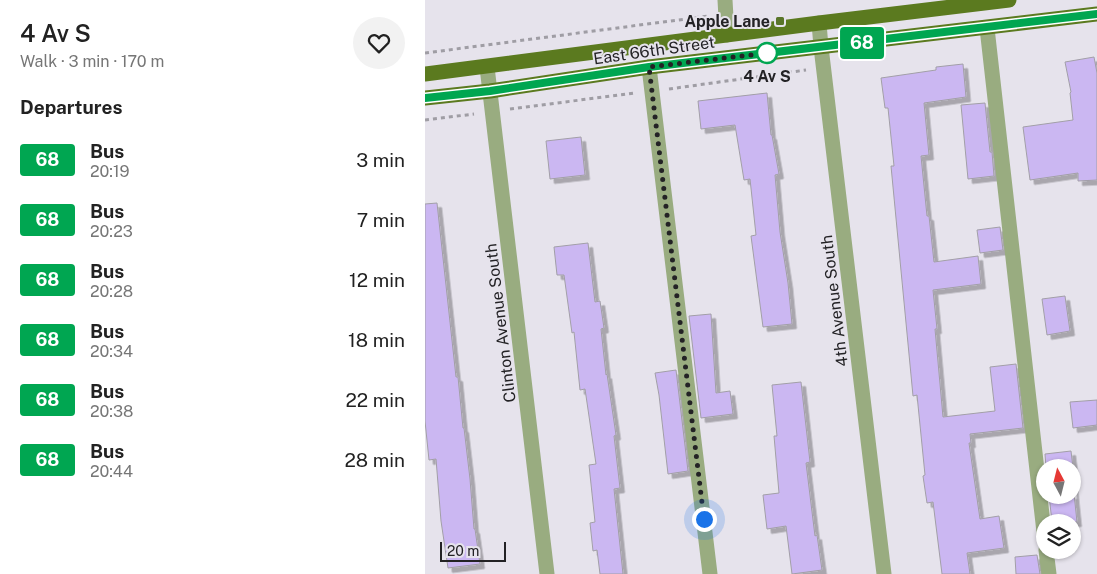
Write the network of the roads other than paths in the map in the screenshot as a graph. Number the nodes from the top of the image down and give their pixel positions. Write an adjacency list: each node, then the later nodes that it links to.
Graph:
1 (725, 0): 6 (street)
2 (1009, 0): 4 (main road, East 66th Street)
3 (1097, 14): 5 (main road, East 66th Street)
4 (819, 23): 6 (main road, East 66th Street); 7 (street, 4th Avenue South)
5 (987, 28): 7 (main road, East 66th Street); 13 (street)
6 (727, 35): 8 (main road, East 66th Street)
7 (821, 47): 9 (main road, East 66th Street); 17 (street, 4th Avenue South)
8 (487, 67): 10 (main road, East 66th Street); 11 (street, Clinton Avenue South)
9 (649, 67): 11 (main road, East 66th Street); 16 (street)
10 (425, 74)
11 (490, 91): 12 (main road, East 66th Street); 15 (street, Clinton Avenue South)
12 (425, 98)
13 (1042, 514)
14 (1047, 559): 18 (street)
15 (547, 574)
16 (710, 574)
17 (884, 574)
18 (1049, 574)

